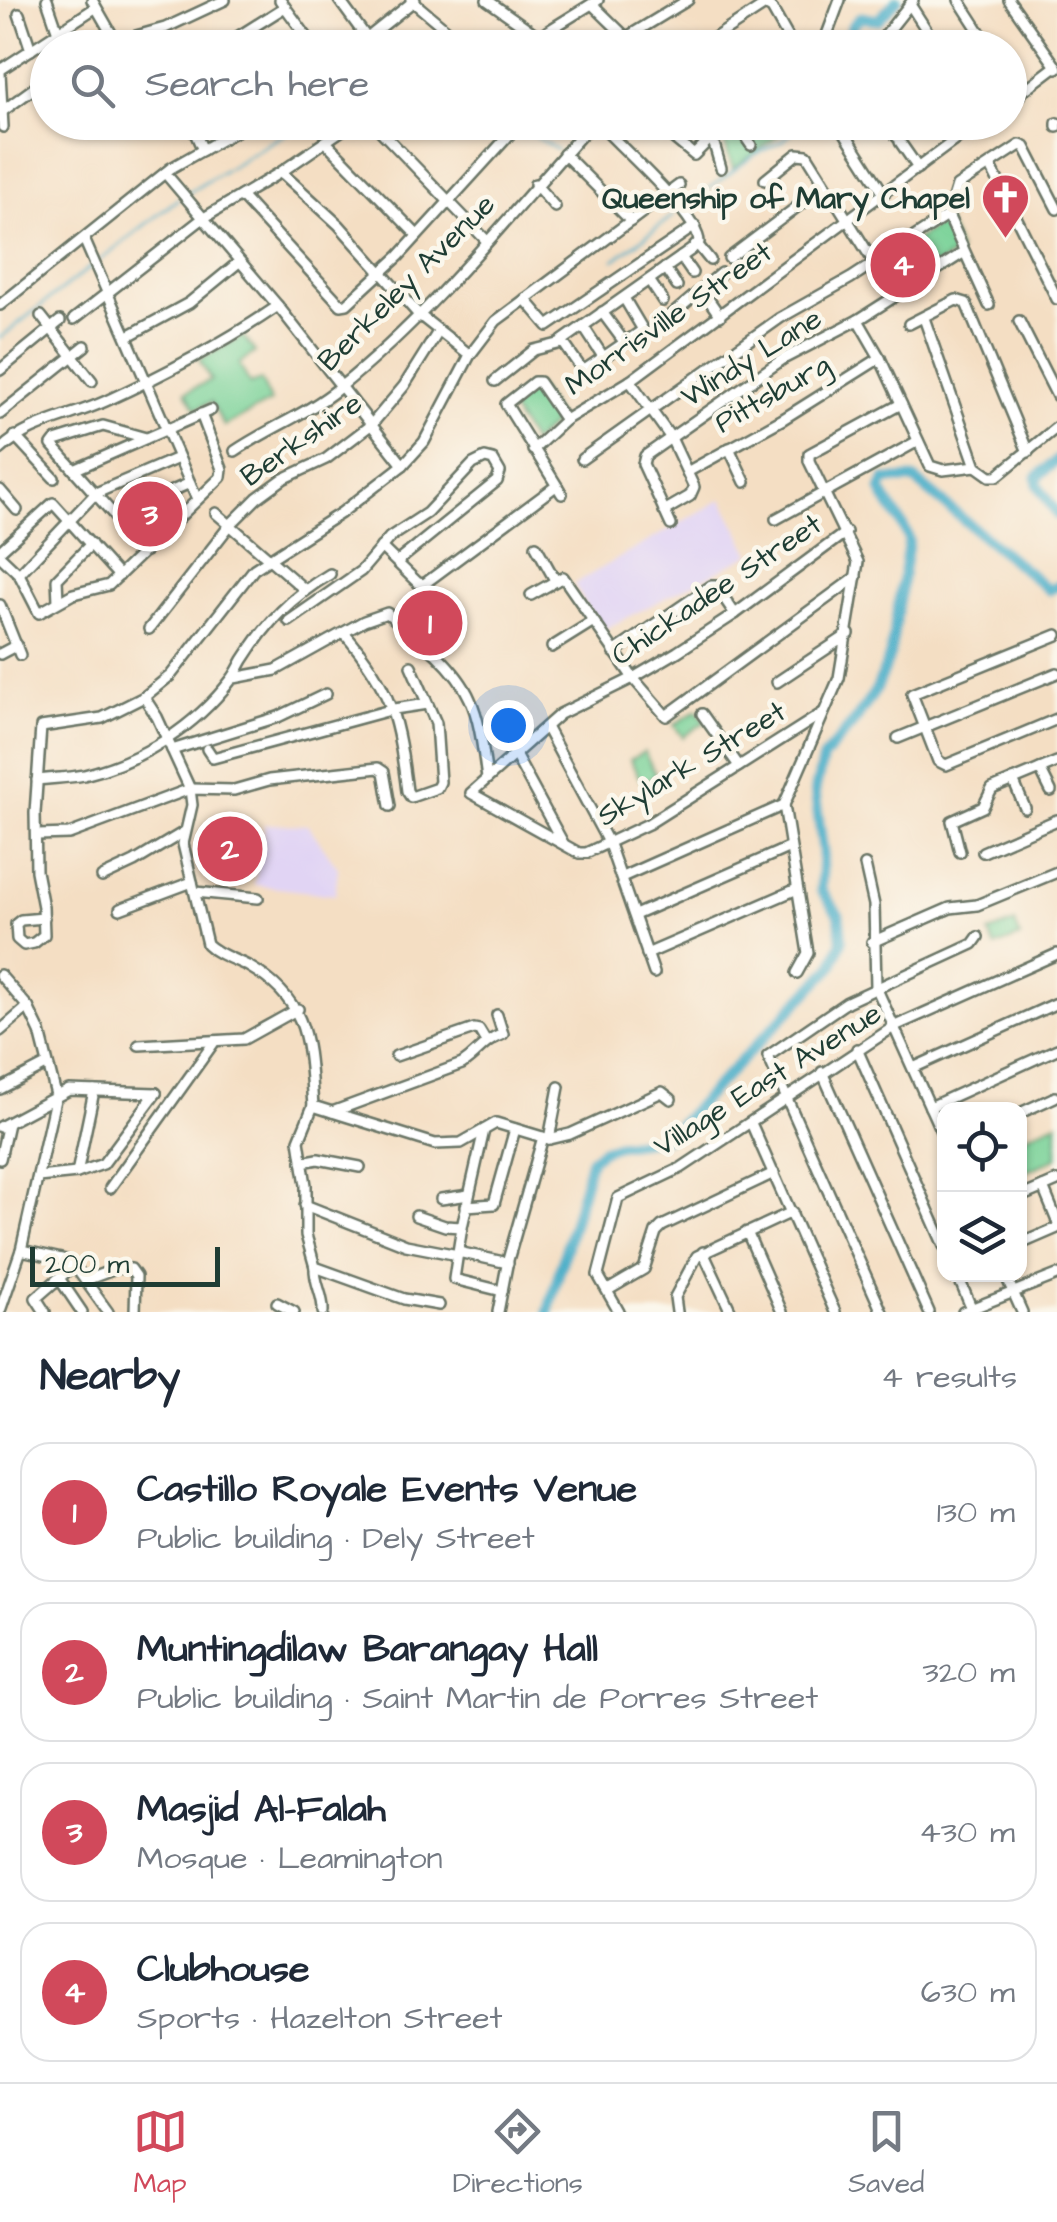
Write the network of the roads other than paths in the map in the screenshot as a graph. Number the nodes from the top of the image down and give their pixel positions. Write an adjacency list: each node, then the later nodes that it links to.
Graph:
1 (47, 0): 15 (street)
2 (225, 0): 18 (street)
3 (339, 0): 21 (street)
4 (413, 0): 22 (street); 23 (street)
5 (688, 0): 27 (street)
6 (959, 0): 33 (street)
7 (1010, 0): 36 (street)
8 (495, 2): 24 (street)
9 (595, 2): 25 (street); 26 (street)
10 (834, 2): 30 (street)
11 (282, 3): 19 (street); 20 (street)
12 (912, 3): 31 (street); 32 (street)
13 (94, 4): 16 (street); 17 (street)
14 (19, 14): 34 (street)
15 (57, 30)
16 (61, 30)
17 (108, 30)
18 (158, 30)
19 (245, 30)
20 (302, 30)
21 (361, 30)
22 (375, 30)
23 (447, 30)
24 (530, 30)
25 (552, 30)
26 (621, 30)
27 (639, 30)
28 (727, 30): 29 (street)
29 (784, 30)
30 (827, 30)
31 (893, 30)
32 (928, 30)
33 (978, 30)
34 (30, 47)
35 (30, 51): 37 (street)
36 (1056, 67): 38 (street)
37 (0, 72): 40 (street)
38 (1027, 89)
39 (30, 91): 40 (street)
40 (4, 110): 41 (street)
41 (3, 127)
42 (198, 140): 59 (street)
43 (220, 140): 59 (street)
44 (328, 140): 56 (street)
45 (390, 140): 73 (street)
46 (504, 140): 73 (street)
47 (577, 140): 60 (street, Berkeley Avenue)
48 (615, 140): 70 (street)
49 (676, 140): 50 (street)
50 (709, 140)
51 (713, 140): 62 (street)
52 (748, 140): 58 (street)
53 (850, 140): 71 (street)
54 (898, 140): 63 (street)
55 (955, 140): 57 (street, Morrisville Street)
56 (325, 142): 64 (street); 81 (street)
57 (952, 142): 63 (street, Morrisville Street)
58 (751, 144)
59 (202, 150): 65 (street)
60 (564, 154): 67 (street, Berkeley Avenue); 78 (street)
61 (990, 165): 75 (street); 76 (street); 101 (street)
62 (721, 168)
63 (918, 168): 71 (street, Morrisville Street)
64 (281, 172): 72 (street); 93 (street)
65 (165, 174): 77 (street); 82 (street)
66 (765, 180): 69 (street)
67 (536, 184): 74 (street); 83 (street, Berkeley Avenue)
68 (679, 185): 70 (street)
69 (824, 186): 79 (street); 87 (street)
70 (667, 194): 78 (street); 80 (street)
71 (884, 194): 79 (street, Morrisville Street)
72 (241, 196): 77 (street); 93 (street)
73 (448, 198): 81 (street); 83 (street)
74 (555, 207)
75 (1057, 209)
76 (948, 216): 85 (street); 90 (street)
77 (202, 219): 89 (street); 98 (street)
78 (631, 221): 99 (street)
79 (847, 221): 90 (street); 109 (street, Morrisville Street)
80 (696, 226): 84 (street); 99 (street)
81 (417, 235): 93 (street)
82 (84, 240): 98 (street); 104 (street)
83 (486, 240): 107 (street, Berkeley Avenue)
84 (698, 244): 86 (street); 88 (street)
85 (964, 252): 103 (street); 113 (street, Windy Lane)
86 (682, 257): 91 (street); 92 (street)
87 (729, 258)
88 (710, 260)
89 (238, 262): 105 (street); 120 (street)
90 (875, 264): 138 (street)
91 (665, 268): 95 (street); 96 (street)
92 (692, 273)
93 (381, 274): 107 (street)
94 (722, 274): 97 (street)
95 (648, 280): 100 (street); 102 (street)
96 (677, 286)
97 (702, 290): 109 (street); 110 (street)
98 (108, 292): 112 (street); 120 (street)
99 (525, 298): 126 (street)
100 (624, 298): 106 (street); 122 (street)
101 (1057, 299)
102 (663, 301)
103 (990, 305)
104 (0, 306)
105 (278, 306): 133 (street); 135 (street)
106 (602, 312): 117 (street); 122 (street)
107 (418, 314): 119 (street); 135 (street, Berkeley Avenue)
108 (41, 316): 118 (street)
109 (720, 316): 132 (street, Morrisville Street)
110 (668, 318)
111 (924, 318): 116 (street); 152 (street); 156 (street)
112 (74, 319)
113 (858, 320): 128 (street, Windy Lane); 146 (street, Windy Lane)
114 (60, 321): 118 (street)
115 (1020, 321): 136 (street)
116 (909, 324)
117 (583, 326): 121 (street); 127 (street)
118 (50, 328): 125 (street); 130 (street)
119 (438, 332): 126 (street); 141 (street, Berkshire)
120 (128, 336): 133 (street)
121 (562, 343): 127 (street); 134 (street)
122 (625, 343): 124 (street)
123 (84, 346): 125 (street)
124 (616, 350): 127 (street); 129 (street)
125 (72, 356): 131 (street); 139 (street)
126 (470, 356): 155 (street)
127 (604, 358)
128 (880, 358): 137 (street, Windy Lane); 148 (street, Pittsburg)
129 (622, 361)
130 (0, 370)
131 (92, 381)
132 (630, 381): 138 (street); 140 (street, Morrisville Street)
133 (145, 382): 143 (street); 144 (street)
134 (495, 382)
135 (342, 386): 141 (street); 151 (street, Berkeley Avenue)
136 (1057, 396)
137 (900, 404): 147 (street, Windy Lane); 164 (street)
138 (652, 410): 146 (street); 154 (street)
139 (0, 414)
140 (565, 420): 150 (street, Morrisville Street); 150 (street)
141 (372, 424): 155 (street); 172 (street, Berkshire)
142 (1057, 427): 152 (street)
143 (166, 430): 145 (street); 153 (street); 165 (street)
144 (15, 436): 149 (street); 159 (street)
145 (146, 438): 157 (street); 157 (street)
146 (671, 438): 158 (street); 167 (street)
147 (918, 441): 156 (street, Windy Lane); 164 (street)
148 (729, 448): 158 (street, Pittsburg); 160 (street)
149 (0, 450)
150 (533, 450): 181 (street)
151 (236, 451)
152 (1028, 452): 156 (street)
153 (178, 458): 161 (street); 163 (street)
154 (582, 459)
155 (404, 465): 180 (street)
156 (976, 466)
157 (74, 470): 163 (street)
158 (689, 471): 167 (street)
159 (54, 478)
160 (745, 482)
161 (190, 484): 165 (street); 169 (street)
162 (0, 490): 166 (street)
163 (96, 493): 169 (street); 171 (street)
164 (825, 494): 170 (street); 174 (street)
165 (196, 499): 178 (street)
166 (17, 510)
167 (664, 510): 173 (street)
168 (216, 513): 172 (street)
169 (116, 516): 178 (street)
170 (776, 518)
171 (71, 519): 175 (street); 179 (street); 182 (street)
172 (230, 524): 180 (street); 194 (street, Berkshire)
173 (671, 525)
174 (846, 532): 185 (street); 191 (street, Chickadee Street)
175 (91, 544): 184 (street); 189 (street)
176 (536, 546): 186 (street)
177 (381, 547): 181 (street); 181 (street); 192 (street)
178 (146, 551): 184 (street)
179 (0, 553): 182 (street)
180 (268, 558): 187 (street); 207 (street)
181 (396, 562)
182 (19, 574): 189 (street)
183 (330, 574): 187 (street)
184 (119, 576): 189 (street)
185 (856, 577): 196 (street); 204 (street)
186 (555, 580): 188 (street); 193 (street)
187 (304, 589): 203 (street)
188 (531, 596)
189 (58, 601)
190 (0, 605): 200 (street)
191 (736, 614): 199 (street); 204 (street, Chickadee Street)
192 (289, 621)
193 (592, 622): 198 (street); 199 (street)
194 (150, 629)
195 (344, 633): 203 (street); 209 (street); 223 (street)
196 (849, 634): 205 (street); 210 (street)
197 (1057, 634): 214 (street)
198 (552, 647)
199 (614, 652): 204 (street)
200 (0, 654)
201 (411, 666): 208 (street)
202 (1057, 672): 214 (street)
203 (234, 678): 216 (street)
204 (633, 678): 213 (street, Chickadee Street)
205 (777, 682)
206 (326, 694): 218 (street)
207 (144, 697): 216 (street); 224 (street)
208 (427, 704): 209 (street); 209 (street)
209 (394, 708): 217 (street)
210 (822, 713): 221 (street, Skylark Street); 228 (street)
211 (702, 714): 221 (street)
212 (1057, 719): 214 (street)
213 (546, 727): 219 (street, Chickadee Street); 235 (street)
214 (926, 727): 215 (street)
215 (898, 738)
216 (168, 739): 218 (street); 224 (street)
217 (207, 748)
218 (172, 750): 226 (street)
219 (514, 753): 223 (street, Chickadee Street); 234 (street)
220 (1057, 762): 222 (street)
221 (739, 766): 235 (street, Skylark Street)
222 (1040, 769): 225 (street); 227 (street)
223 (487, 775): 234 (street, Chickadee Street)
224 (37, 780): 233 (street)
225 (1012, 780): 230 (street); 237 (street)
226 (190, 790): 229 (street); 232 (street); 233 (street)
227 (1050, 791)
228 (784, 804): 236 (street); 242 (street)
229 (390, 806)
230 (1024, 808)
231 (1057, 820): 238 (street)
232 (184, 832): 241 (street); 243 (street)
233 (38, 835): 248 (street)
234 (563, 843): 235 (street, Skylark Street)
235 (609, 844): 242 (street)
236 (790, 848): 244 (street); 247 (street)
237 (960, 852)
238 (983, 852)
239 (865, 865): 250 (street)
240 (1057, 872): 250 (street)
241 (102, 877)
242 (622, 877): 247 (street)
243 (193, 887): 245 (street); 246 (street); 259 (street)
244 (797, 889): 251 (street); 254 (street)
245 (258, 898)
246 (120, 909)
247 (635, 916): 251 (street)
248 (44, 918)
249 (978, 937): 256 (street)
250 (872, 942): 256 (street)
251 (647, 954): 253 (street)
252 (1057, 954): 261 (street, Village East Avenue)
253 (654, 973)
254 (796, 973)
255 (1, 980): 258 (street)
256 (876, 987): 261 (street); 276 (street)
257 (1057, 1003): 270 (street)
258 (28, 1007): 262 (street); 269 (street)
259 (298, 1010): 264 (street); 279 (street)
260 (497, 1015): 263 (street)
261 (894, 1026): 266 (street, Village East Avenue); 270 (street)
262 (0, 1031)
263 (485, 1040): 268 (street); 282 (street)
264 (215, 1041): 265 (street); 297 (street)
265 (139, 1044)
266 (857, 1049): 271 (street, Village East Avenue); 306 (street)
267 (1057, 1049): 280 (street)
268 (396, 1056)
269 (46, 1065): 273 (street); 275 (street)
270 (913, 1068): 280 (street)
271 (822, 1072): 276 (street, Village East Avenue); 340 (street)
272 (559, 1087): 288 (street)
273 (0, 1089)
274 (94, 1091): 275 (street); 292 (street); 292 (street)
275 (56, 1095): 285 (street); 294 (street)
276 (788, 1097): 283 (street, Village East Avenue); 339 (street)
277 (1055, 1097): 281 (street)
278 (671, 1099): 288 (street)
279 (313, 1106): 282 (street); 290 (street)
280 (930, 1107): 284 (street)
281 (1027, 1110)
282 (330, 1113): 287 (street)
283 (750, 1122): 293 (street); 320 (street, Village East Avenue)
284 (937, 1122)
285 (4, 1125): 289 (street)
286 (515, 1129): 287 (street); 288 (street); 300 (street)
287 (484, 1130): 300 (street)
288 (546, 1138): 312 (street)
289 (0, 1158)
290 (302, 1162): 291 (street); 301 (street)
291 (360, 1167)
292 (77, 1173): 294 (street)
293 (774, 1173): 302 (street); 320 (street)
294 (38, 1177): 309 (street)
295 (1057, 1182): 296 (street)
296 (1043, 1187): 298 (street); 304 (street)
297 (110, 1188)
298 (1027, 1194)
299 (441, 1199): 300 (street)
300 (467, 1201): 305 (street)
301 (306, 1205): 311 (street); 314 (street)
302 (792, 1212): 307 (street); 338 (street)
303 (416, 1216): 305 (street)
304 (1057, 1225): 308 (street)
305 (462, 1227): 311 (street)
306 (937, 1230)
307 (747, 1232): 310 (street); 337 (street)
308 (1027, 1240)
309 (22, 1250): 313 (street); 325 (street)
310 (703, 1252): 335 (street); 336 (street)
311 (458, 1253): 312 (street); 321 (street)
312 (508, 1263): 321 (street)
313 (74, 1265): 316 (street); 317 (street)
314 (314, 1267): 324 (street); 332 (street)
315 (1057, 1275): 322 (street)
316 (59, 1278): 327 (street); 328 (street)
317 (86, 1280): 329 (street); 330 (street)
318 (960, 1282): 326 (street)
319 (1008, 1282): 322 (street)
320 (608, 1290): 334 (street, Village East Avenue)
321 (502, 1292): 333 (street)
322 (1013, 1293): 326 (street); 341 (street)
323 (277, 1303): 331 (street)
324 (439, 1305)
325 (0, 1311)
326 (969, 1311)
327 (44, 1312)
328 (82, 1312)
329 (108, 1312)
330 (135, 1312)
331 (294, 1312)
332 (322, 1312)
333 (498, 1312)
334 (619, 1312)
335 (677, 1312)
336 (730, 1312)
337 (782, 1312)
338 (836, 1312)
339 (882, 1312)
340 (929, 1312)
341 (1022, 1312)

